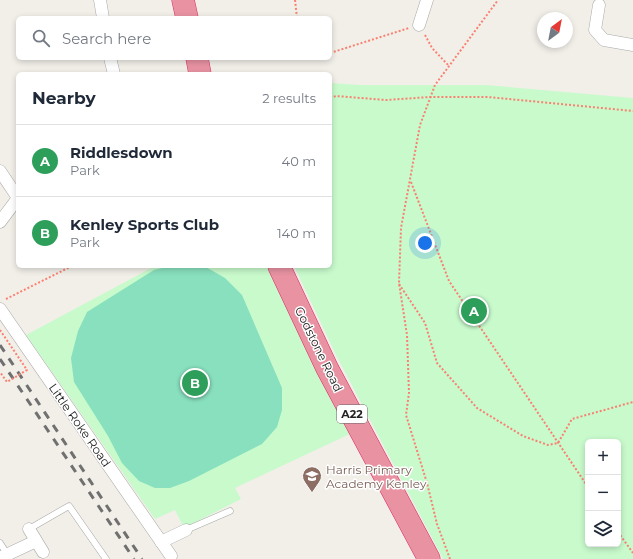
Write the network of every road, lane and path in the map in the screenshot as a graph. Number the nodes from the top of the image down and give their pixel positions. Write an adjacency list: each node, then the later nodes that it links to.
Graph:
1 (100, 0): 7 (street)
2 (183, 0): 8 (highway)
3 (295, 0): 9 (path)
4 (427, 0): 10 (street)
5 (498, 0): 15 (path)
6 (598, 5): 11 (street)
7 (103, 16)
8 (187, 16)
9 (297, 16)
10 (419, 24): 12 (path); 15 (path)
11 (633, 44)
12 (332, 52)
13 (110, 60): 16 (street)
14 (197, 60): 17 (highway)
15 (449, 66): 19 (path)
16 (114, 72)
17 (200, 72)
18 (332, 97): 19 (path)
19 (430, 98): 20 (path); 22 (path)
20 (633, 111)
21 (0, 171): 23 (street)
22 (410, 181): 28 (path); 34 (path)
23 (16, 195)
24 (16, 201): 25 (street)
25 (0, 222)
26 (68, 268): 29 (path)
27 (280, 268): 48 (highway, Godstone Road / A22)
28 (399, 283): 34 (path); 49 (path)
29 (14, 294)
30 (0, 309): 41 (street, Little Roke Road)
31 (0, 330): 32 (path, bridge)
32 (0, 372)
33 (633, 402): 34 (path)
34 (558, 443): 35 (path)
35 (585, 483)
36 (230, 511): 38 (lane)
37 (29, 529): 40 (street); 47 (lane)
38 (186, 530): 41 (street)
39 (621, 536): 44 (path)
40 (36, 541): 43 (street); 45 (street)
41 (161, 542): 46 (street, Little Roke Road)
42 (0, 543): 45 (lane)
43 (43, 552)
44 (633, 553)
45 (4, 556)
46 (171, 556)
47 (106, 559)
48 (429, 559)
49 (450, 559)

